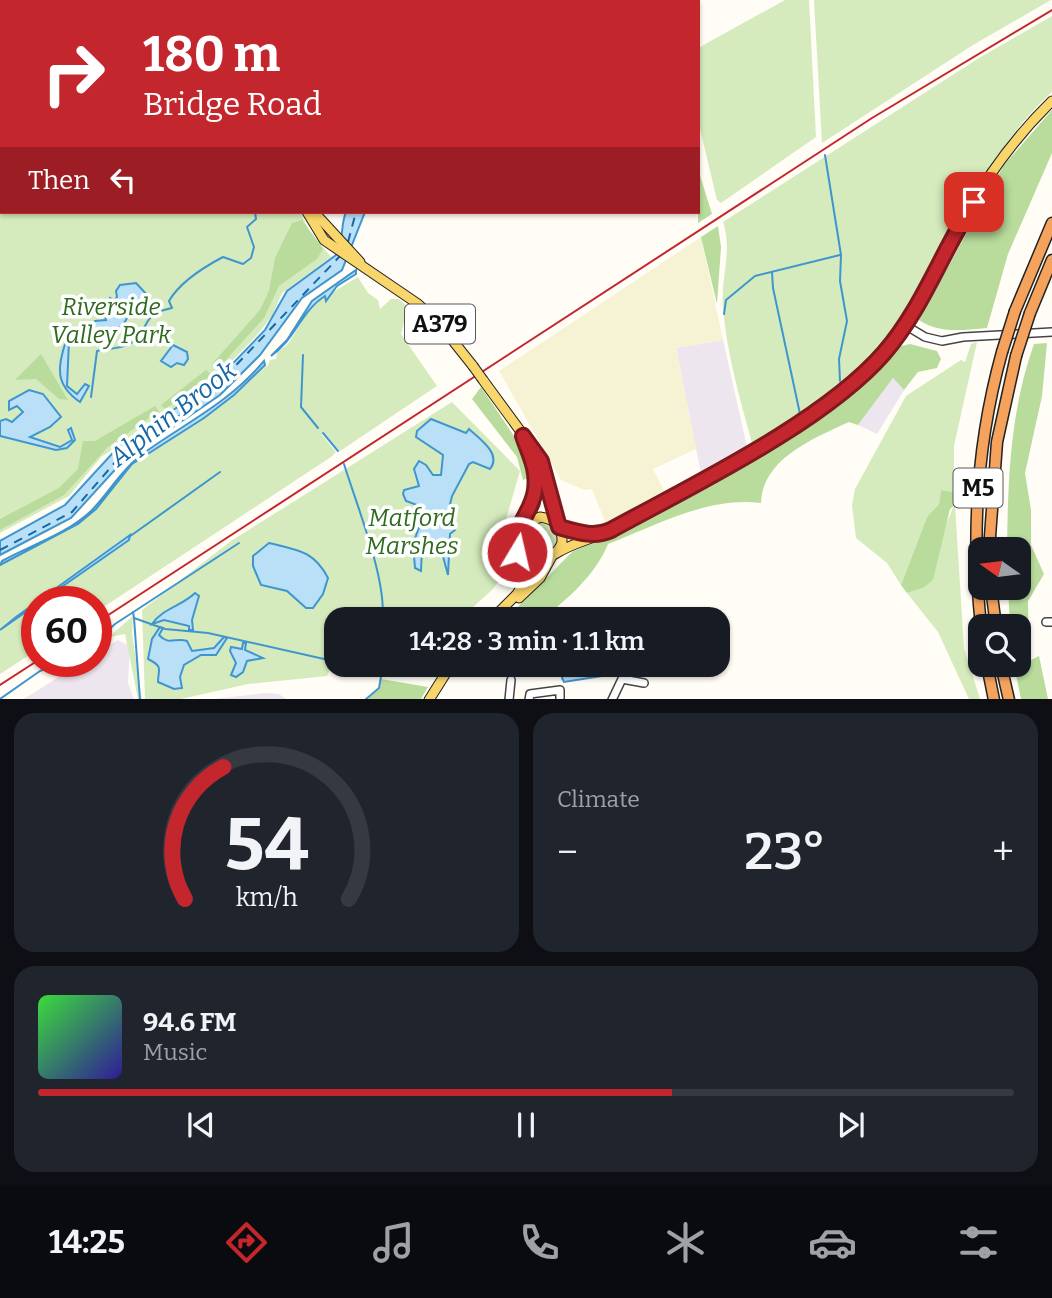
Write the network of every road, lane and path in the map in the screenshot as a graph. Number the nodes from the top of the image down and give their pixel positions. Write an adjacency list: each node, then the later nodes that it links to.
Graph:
1 (1052, 101): 7 (main road, A379)
2 (308, 214): 5 (main road, A379)
3 (316, 214): 5 (main road, A379)
4 (1052, 223): 20 (highway, M5, bridge)
5 (348, 253): 9 (main road, A379, bridge)
6 (1052, 260): 14 (highway, M5, bridge)
7 (905, 325): 8 (street); 13 (main road, A379)
8 (1052, 332)
9 (523, 436): 10 (main road, A379); 11 (main road, A379)
10 (536, 471): 12 (main road, A379); 17 (main road, A379)
11 (559, 526): 12 (main road); 13 (main road); 16 (main road, A379)
12 (524, 527): 15 (main road, A379)
13 (602, 534): 16 (main road, A379)
14 (990, 537)
15 (523, 545): 16 (main road); 17 (main road, A379)
16 (553, 555): 19 (main road, A379)
17 (508, 601): 18 (main road, A379)
18 (503, 607)
19 (507, 607)
20 (980, 614)
21 (443, 677): 26 (main road)
22 (989, 677): 31 (highway)
23 (1004, 677): 32 (highway)
24 (511, 680): 27 (street)
25 (644, 683): 30 (street)
26 (429, 699)
27 (509, 699)
28 (529, 699): 29 (street)
29 (560, 699)
30 (612, 699)
31 (994, 699)
32 (1009, 699)

